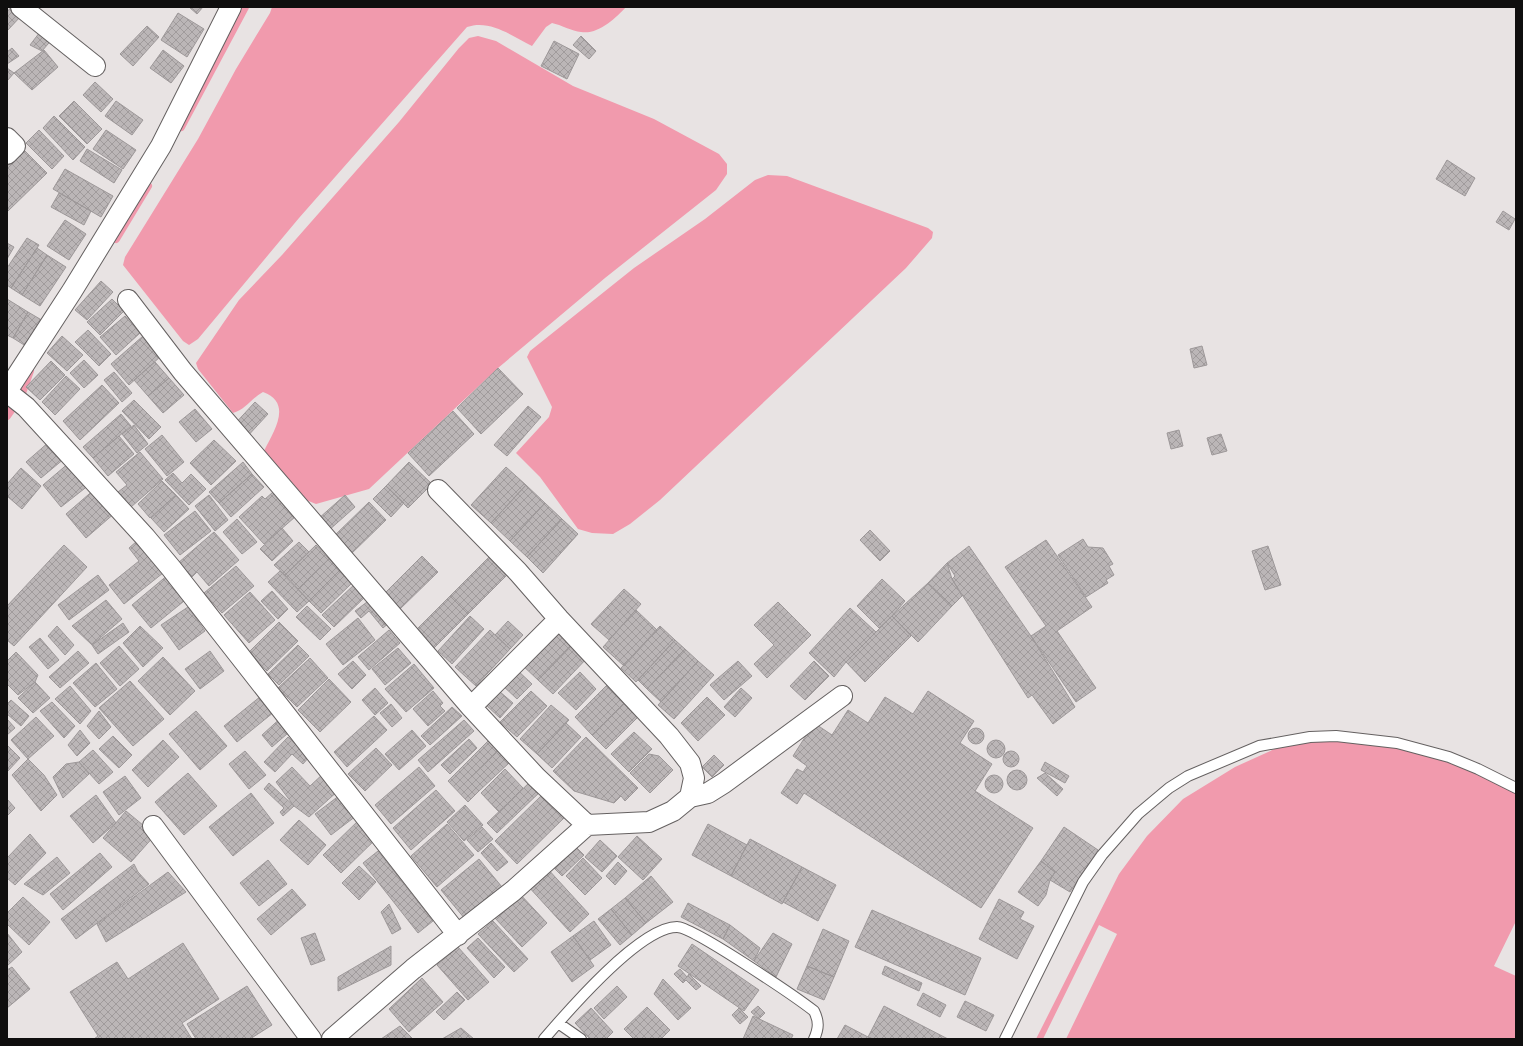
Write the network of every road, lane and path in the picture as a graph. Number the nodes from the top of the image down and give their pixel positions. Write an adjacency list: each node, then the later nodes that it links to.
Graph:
1 (22, 7): 3 (street)
2 (230, 7): 7 (street)
3 (96, 66)
4 (7, 138): 5 (street)
5 (7, 154)
6 (128, 300): 11 (street)
7 (13, 396): 16 (street)
8 (438, 490): 9 (street)
9 (559, 619): 11 (street); 13 (street)
10 (842, 696): 13 (street)
11 (471, 708): 14 (street)
12 (1516, 788): 23 (lane)
13 (690, 797): 14 (street)
14 (587, 825): 16 (street)
15 (153, 826): 18 (street)
16 (458, 935): 19 (street)
17 (558, 1023): 20 (lane); 21 (lane); 22 (lane)
18 (311, 1039)
19 (332, 1039)
20 (544, 1039)
21 (581, 1039)
22 (814, 1039)
23 (1005, 1039)

